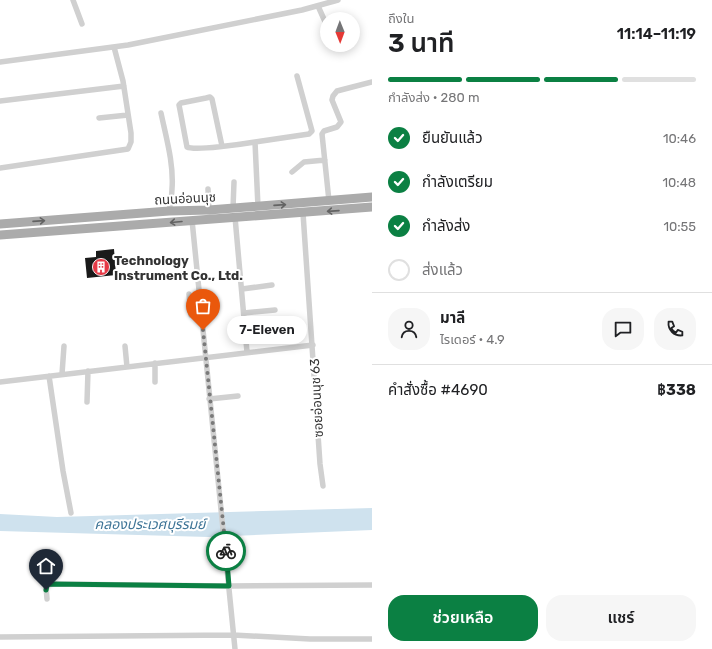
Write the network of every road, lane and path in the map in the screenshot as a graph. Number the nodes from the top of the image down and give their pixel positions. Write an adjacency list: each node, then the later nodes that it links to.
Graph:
1 (72, 0): 5 (street)
2 (338, 0): 3 (street)
3 (318, 6): 4 (street); 6 (street)
4 (321, 12)
5 (82, 24)
6 (114, 47): 7 (street); 10 (street)
7 (0, 62)
8 (297, 76): 15 (street)
9 (372, 82): 17 (street)
10 (124, 86): 11 (street); 13 (street)
11 (0, 101)
12 (161, 113): 28 (street)
13 (128, 114): 14 (street); 18 (street)
14 (99, 118)
15 (255, 142): 16 (street); 24 (street)
16 (222, 146): 16 (street)
17 (325, 160): 19 (street); 23 (street)
18 (0, 168)
19 (292, 172)
20 (234, 182): 29 (street)
21 (208, 189): 27 (street)
22 (372, 197): 23 (main road, ถนนอ่อนนุช)
23 (329, 201): 24 (main road, ถนนอ่อนนุช, one-way to 23)
24 (258, 207): 29 (main road, ถนนอ่อนนุช)
25 (372, 207): 30 (main road, ถนนอ่อนนุช, one-way to 30)
26 (192, 210): 27 (main road, ถนนอ่อนนุช); 28 (main road, ถนนอ่อนนุช); 32 (main road)
27 (209, 210): 29 (main road, ถนนอ่อนนุช)
28 (169, 211): 31 (main road, ถนนอ่อนนุช)
29 (234, 213): 30 (main road, ถนนอ่อนนุช); 32 (main road, ถนนอ่อนนุช); 37 (street)
30 (303, 213): 44 (street, ซอยอ่อนนุช 63)
31 (73, 219): 33 (main road, ถนนอ่อนนุช, one-way to 31); 34 (main road)
32 (192, 220): 34 (main road, ถนนอ่อนนุช, one-way to 34); 39 (street)
33 (0, 224)
34 (74, 230): 35 (main road, ถนนอ่อนนุช)
35 (0, 235)
36 (272, 285): 37 (street)
37 (242, 289): 42 (street)
38 (189, 294): 40 (street)
39 (200, 303): 40 (street); 48 (street)
40 (190, 304): 43 (street)
41 (275, 310): 42 (street)
42 (244, 313): 47 (street)
43 (191, 315)
44 (313, 345): 47 (street); 59 (street, ซอยอ่อนนุช 63)
45 (64, 346): 52 (street)
46 (124, 346): 50 (street)
47 (247, 352): 48 (street)
48 (205, 358): 49 (street); 57 (street)
49 (154, 363): 50 (street); 55 (street)
50 (127, 367): 51 (street)
51 (88, 371): 52 (street); 58 (street)
52 (62, 374): 53 (street)
53 (49, 376): 54 (street); 60 (street)
54 (0, 382)
55 (155, 382)
56 (238, 396): 57 (street)
57 (210, 399): 62 (street)
58 (87, 402)
59 (323, 486)
60 (71, 513)
61 (372, 585): 62 (street)
62 (229, 586): 63 (street); 64 (street)
63 (47, 599)
64 (233, 635): 65 (street); 66 (street); 67 (street)
65 (0, 637)
66 (372, 639)
67 (235, 649)

